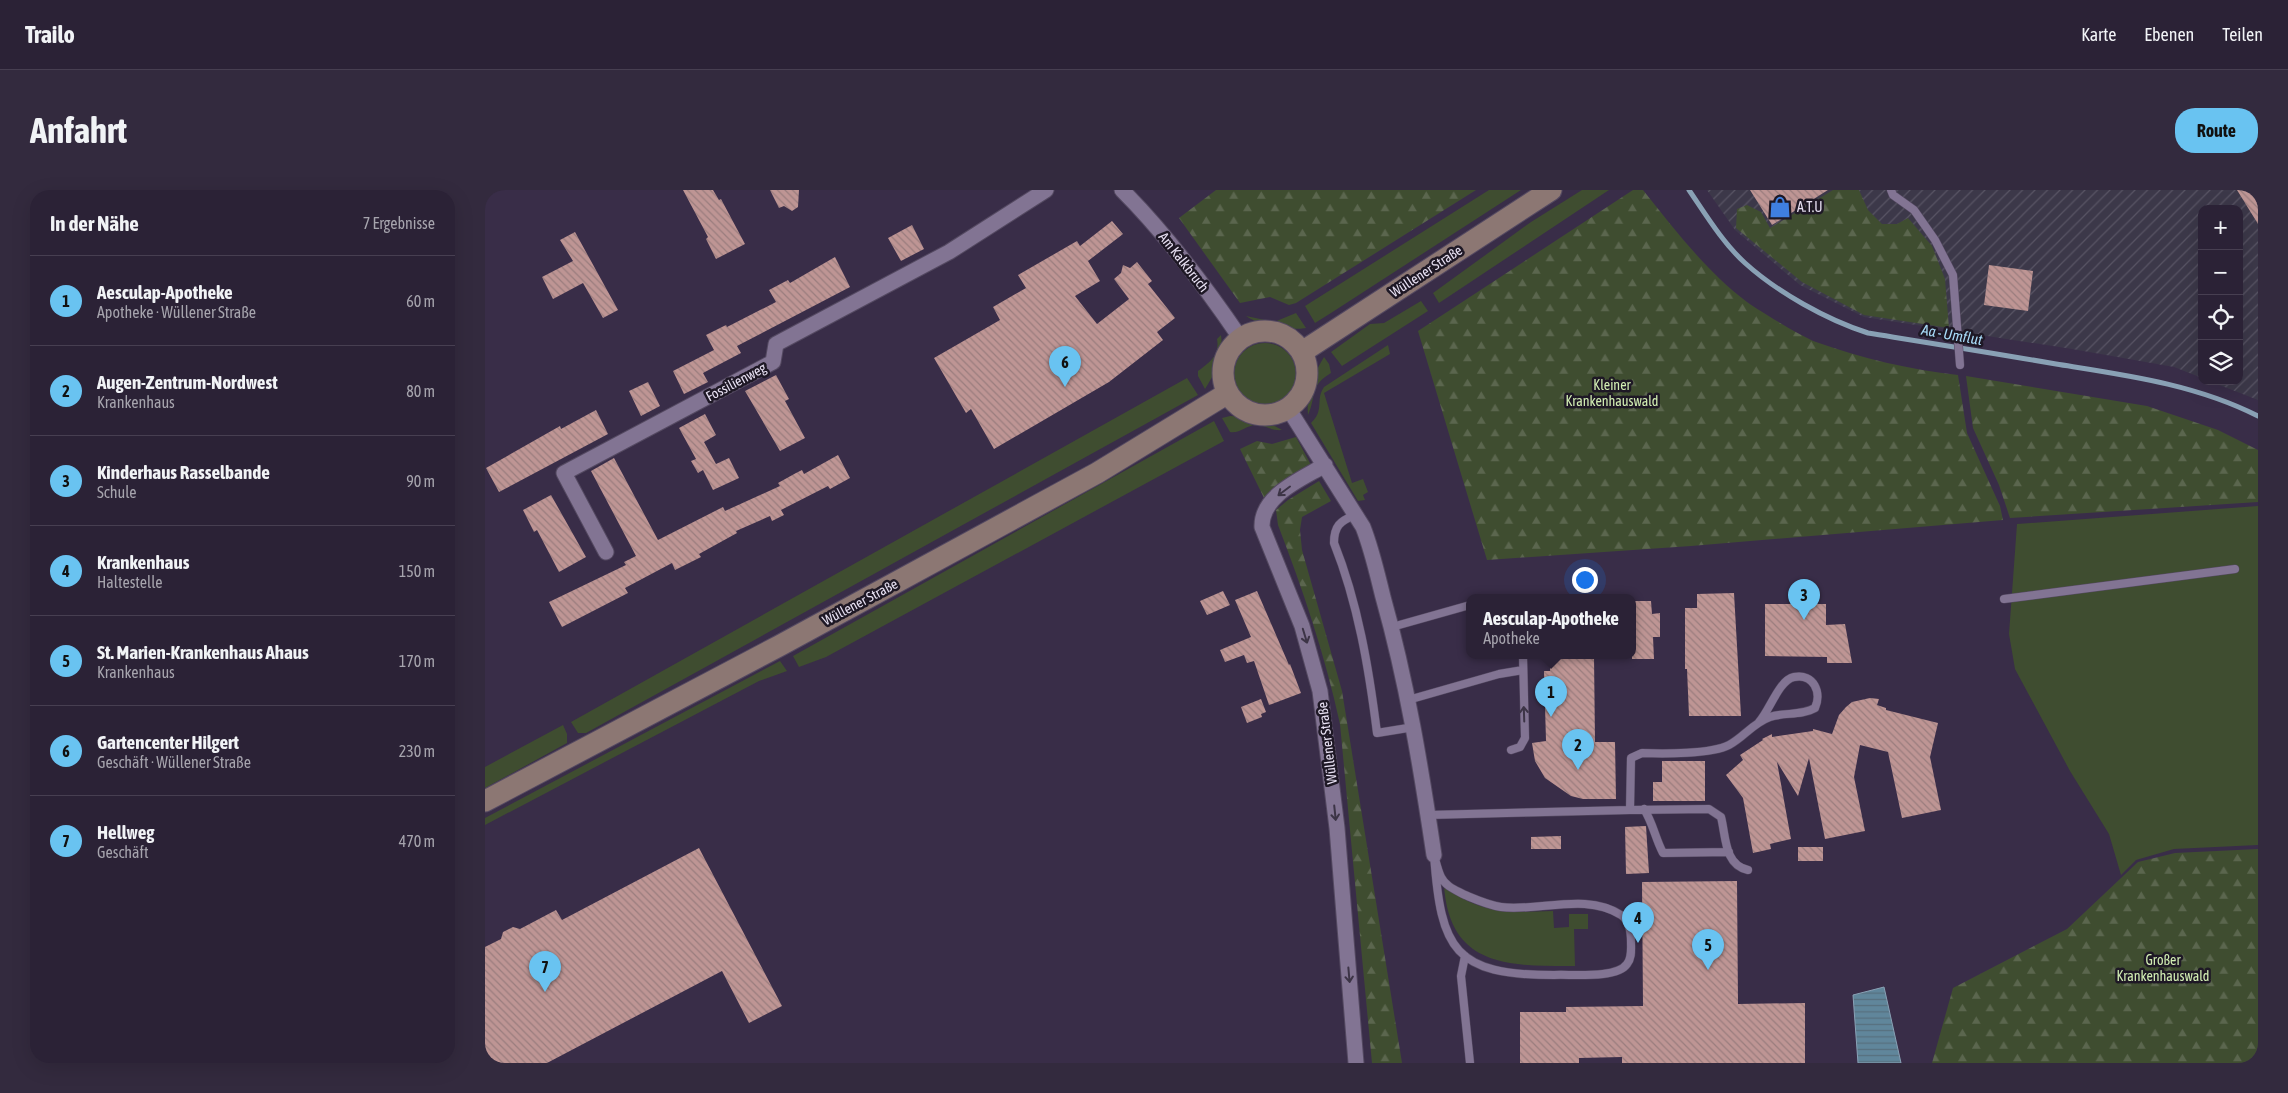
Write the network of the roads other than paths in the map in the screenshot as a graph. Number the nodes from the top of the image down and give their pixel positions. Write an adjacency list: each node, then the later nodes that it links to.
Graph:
1 (1046, 190): 12 (street, Fossilienweg)
2 (1122, 190): 5 (street, Am Kalkbruch)
3 (1551, 190): 6 (main road, Wüllener Straße)
4 (1891, 190): 7 (lane)
5 (1241, 338): 6 (main road); 8 (main road)
6 (1302, 352): 9 (main road)
7 (1960, 363)
8 (1228, 393): 9 (main road); 23 (main road, Wüllener Straße)
9 (1288, 408): 10 (street)
10 (1325, 465): 11 (street); 31 (street, Wüllener Straße, one-way to 31)
11 (1355, 515): 16 (street); 21 (lane)
12 (606, 552)
13 (2235, 569): 14 (lane)
14 (2004, 599)
15 (1466, 606): 16 (lane)
16 (1392, 627): 19 (street)
17 (1523, 659): 18 (lane)
18 (1523, 670): 19 (lane); 22 (lane, one-way to 18)
19 (1409, 700): 21 (street)
20 (1759, 722): 20 (lane); 25 (lane)
21 (1414, 726): 26 (street)
22 (1511, 750)
23 (485, 801)
24 (1644, 809): 25 (lane); 27 (lane); 27 (lane)
25 (1630, 810): 26 (lane)
26 (1428, 815): 28 (street)
27 (1729, 852): 29 (lane)
28 (1434, 856): 30 (lane); 30 (lane)
29 (1748, 870)
30 (1465, 956): 32 (lane)
31 (1356, 1063)
32 (1470, 1063)

